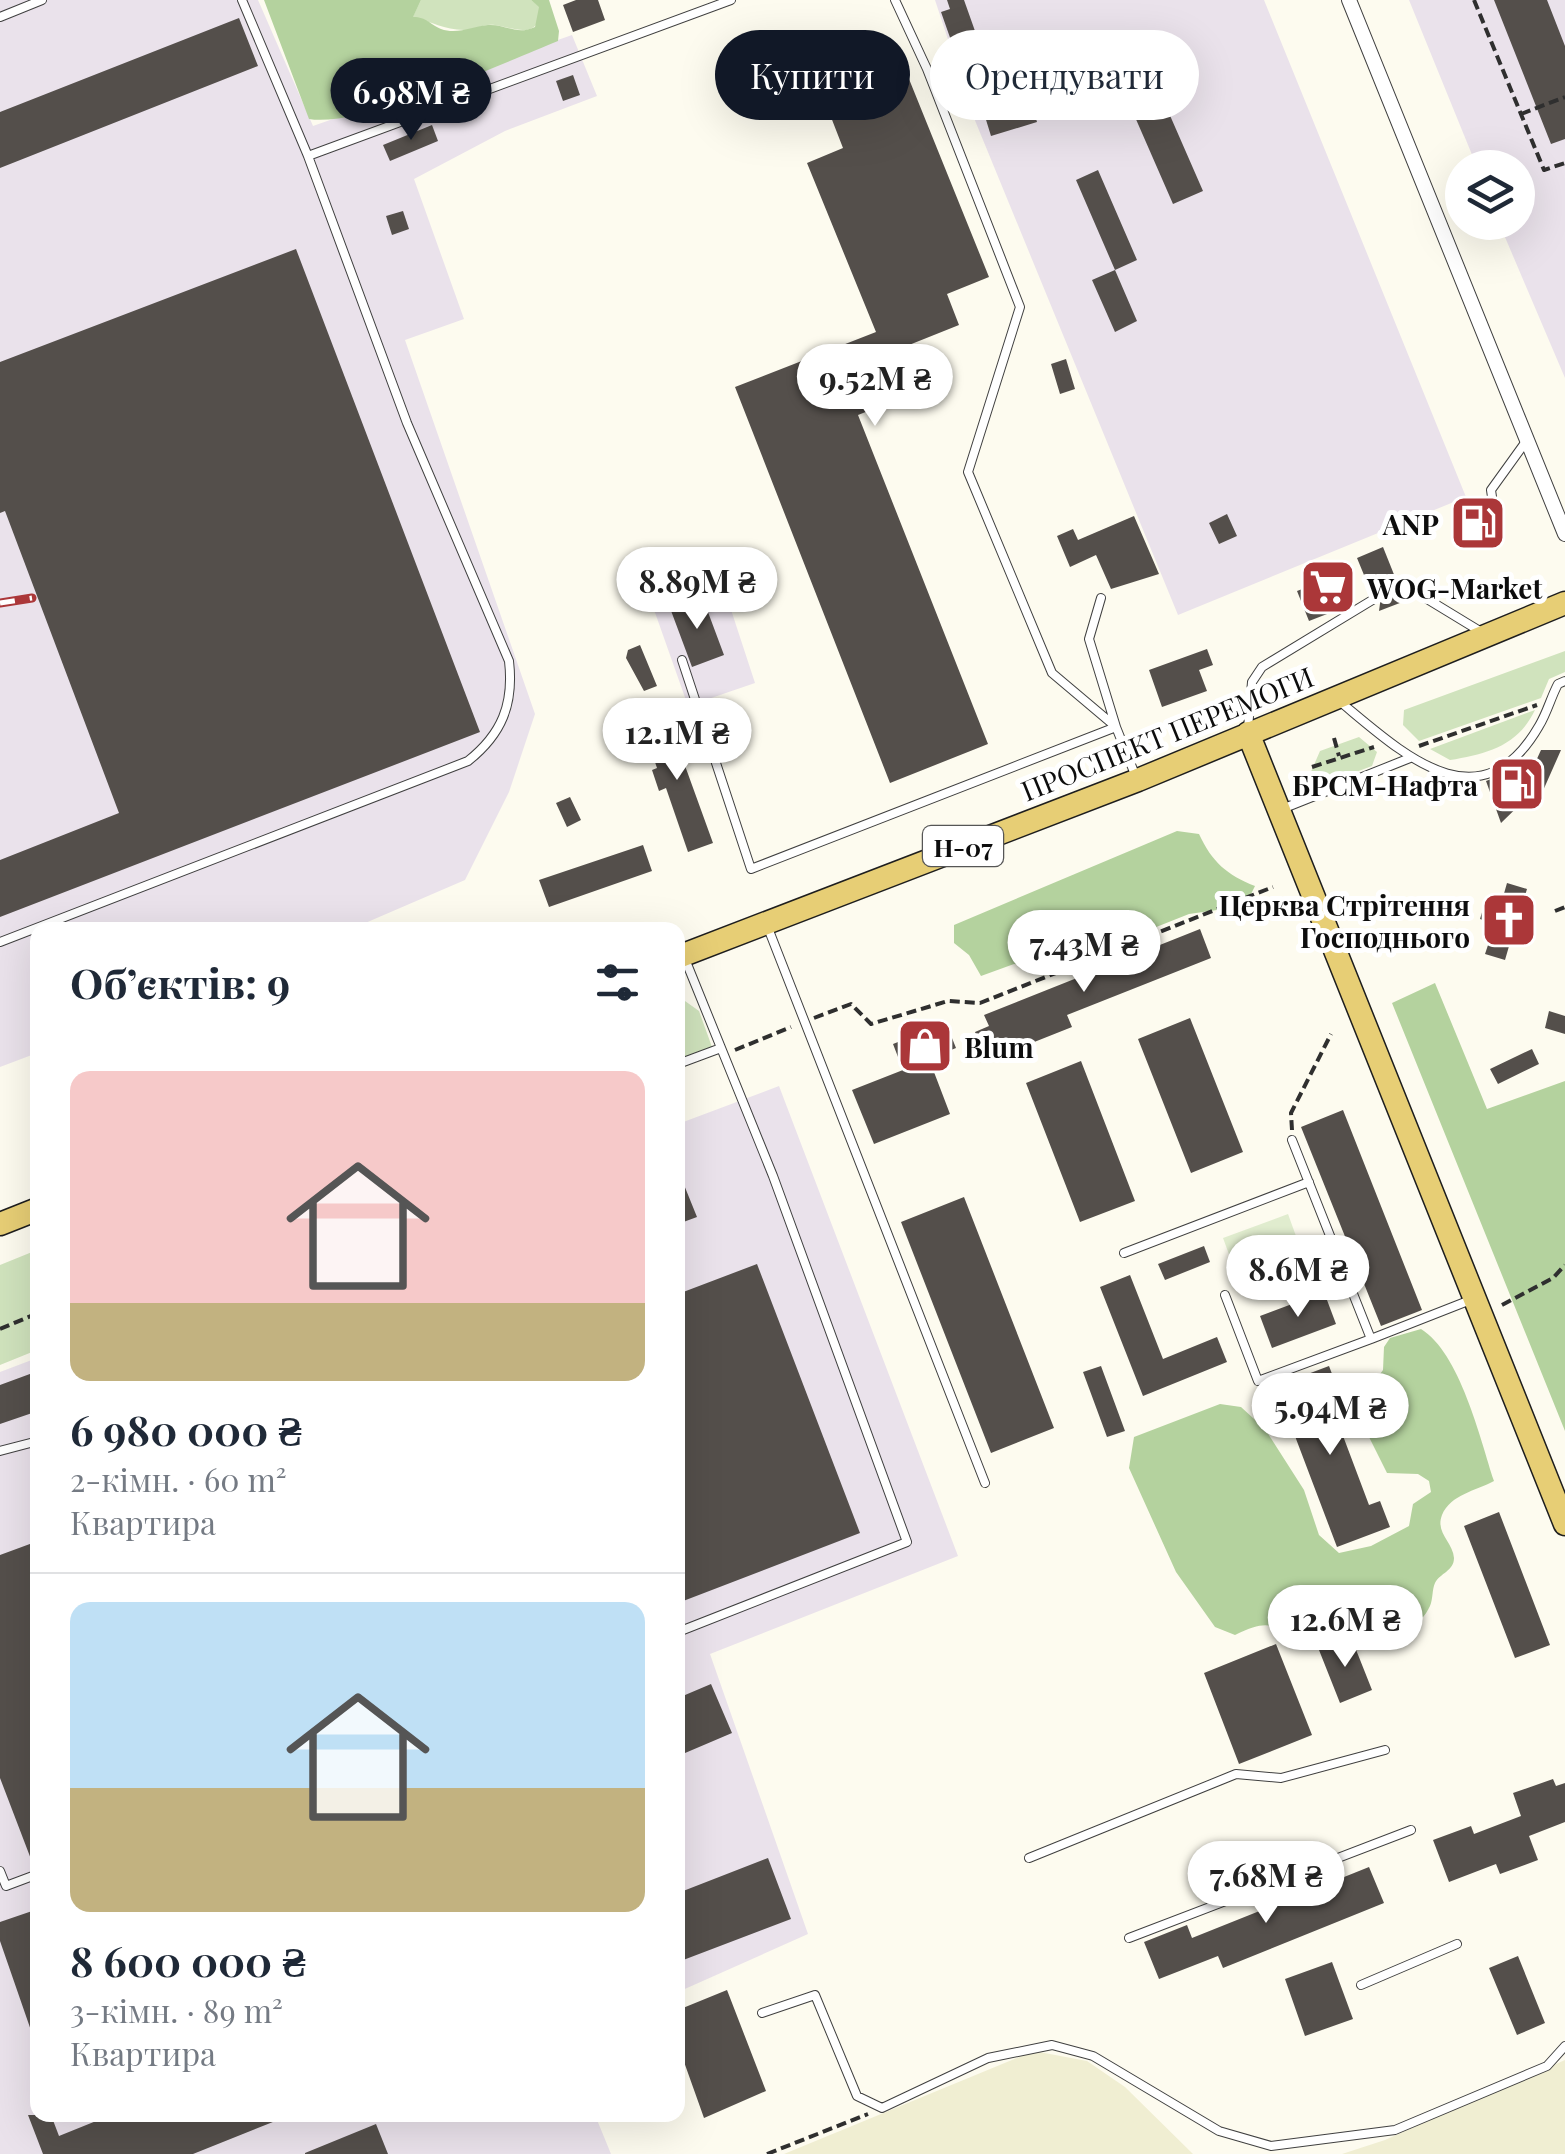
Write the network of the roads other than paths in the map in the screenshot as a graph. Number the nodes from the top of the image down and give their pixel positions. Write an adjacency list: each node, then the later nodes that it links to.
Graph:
1 (42, 0): 6 (lane)
2 (242, 0): 7 (lane)
3 (730, 0): 7 (lane)
4 (894, 0): 19 (lane)
5 (1349, 0): 8 (street)
6 (0, 17)
7 (308, 156): 24 (lane)
8 (1527, 440): 9 (street); 10 (lane)
9 (1564, 526)
10 (1497, 531)
11 (1400, 588): 15 (lane)
12 (1101, 598): 19 (lane)
13 (1374, 600): 20 (lane)
14 (1565, 603): 15 (main road, ПРОСПЕКТ ПЕРЕМОГИ)
15 (1487, 635): 18 (main road, ПРОСПЕКТ ПЕРЕМОГИ)
16 (682, 660): 19 (lane)
17 (1565, 681): 21 (lane)
18 (1334, 697): 20 (main road, ПРОСПЕКТ ПЕРЕМОГИ); 21 (lane)
19 (1116, 726): 22 (lane)
20 (1248, 734): 22 (main road, ПРОСПЕКТ ПЕРЕМОГИ / Н-07); 23 (main road)
21 (1410, 758): 23 (lane)
22 (1138, 780): 25 (main road, ПРОСПЕКТ ПЕРЕМОГИ / Н-07)
23 (1278, 810): 40 (main road)
24 (52, 922)
25 (766, 922): 28 (main road, ПРОСПЕКТ ПЕРЕМОГИ / Н-07); 44 (lane)
26 (30, 930): 27 (lane)
27 (0, 942)
28 (685, 954)
29 (685, 967): 30 (lane)
30 (721, 1048): 31 (lane); 46 (lane)
31 (685, 1061)
32 (1292, 1140): 33 (lane)
33 (1309, 1182): 36 (lane); 37 (lane)
34 (30, 1212): 35 (main road)
35 (0, 1224)
36 (1124, 1253)
37 (1344, 1270): 38 (lane); 41 (lane)
38 (1278, 1294)
39 (1225, 1295): 41 (lane)
40 (1473, 1298): 41 (lane); 45 (main road)
41 (1371, 1339)
42 (30, 1443): 43 (lane)
43 (0, 1451)
44 (986, 1482)
45 (1565, 1524)
46 (685, 1629)
47 (1385, 1750): 49 (lane)
48 (1411, 1830): 52 (lane)
49 (1029, 1858)
50 (0, 1871): 51 (lane)
51 (30, 1877)
52 (1129, 1938)
53 (1457, 1944): 54 (lane)
54 (1361, 1985)
55 (762, 2013): 56 (lane)
56 (1565, 2046)

